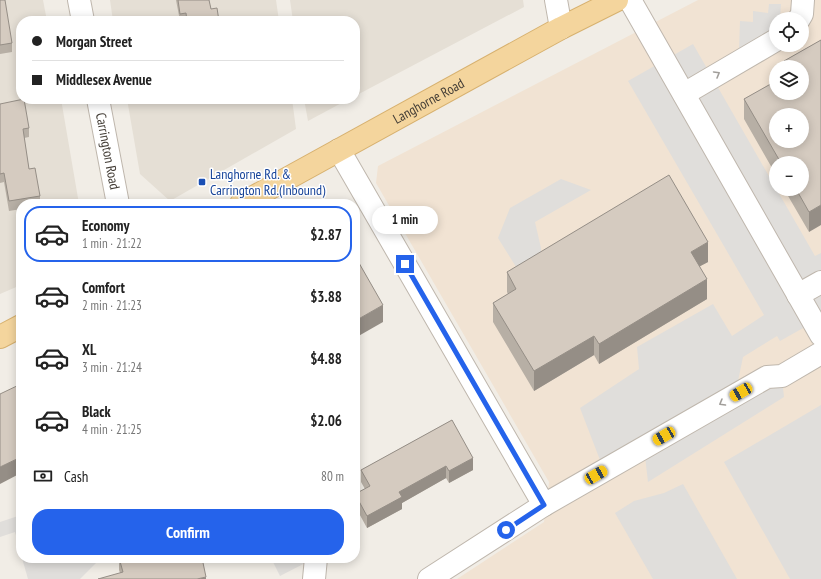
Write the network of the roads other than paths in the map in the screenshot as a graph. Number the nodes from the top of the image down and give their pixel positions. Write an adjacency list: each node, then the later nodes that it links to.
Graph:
1 (79, 0): 7 (street)
2 (556, 0): 8 (street)
3 (617, 0): 8 (main road, Langhorne Road)
4 (630, 0): 10 (street)
5 (803, 0): 6 (street)
6 (802, 12)
7 (82, 16)
8 (561, 28): 12 (main road, Langhorne Road)
9 (769, 44): 10 (street, one-way to 9)
10 (684, 94): 16 (street)
11 (99, 104): 13 (street, Carrington Road)
12 (339, 150): 14 (main road, Langhorne Road); 21 (street)
13 (117, 199)
14 (250, 199)
15 (821, 282): 16 (street)
16 (798, 295): 18 (street)
17 (16, 329): 19 (main road)
18 (821, 335)
19 (0, 337)
20 (821, 353): 21 (street, one-way to 21)
21 (544, 505): 24 (street)
22 (316, 563): 23 (street)
23 (314, 579)
24 (429, 579)

